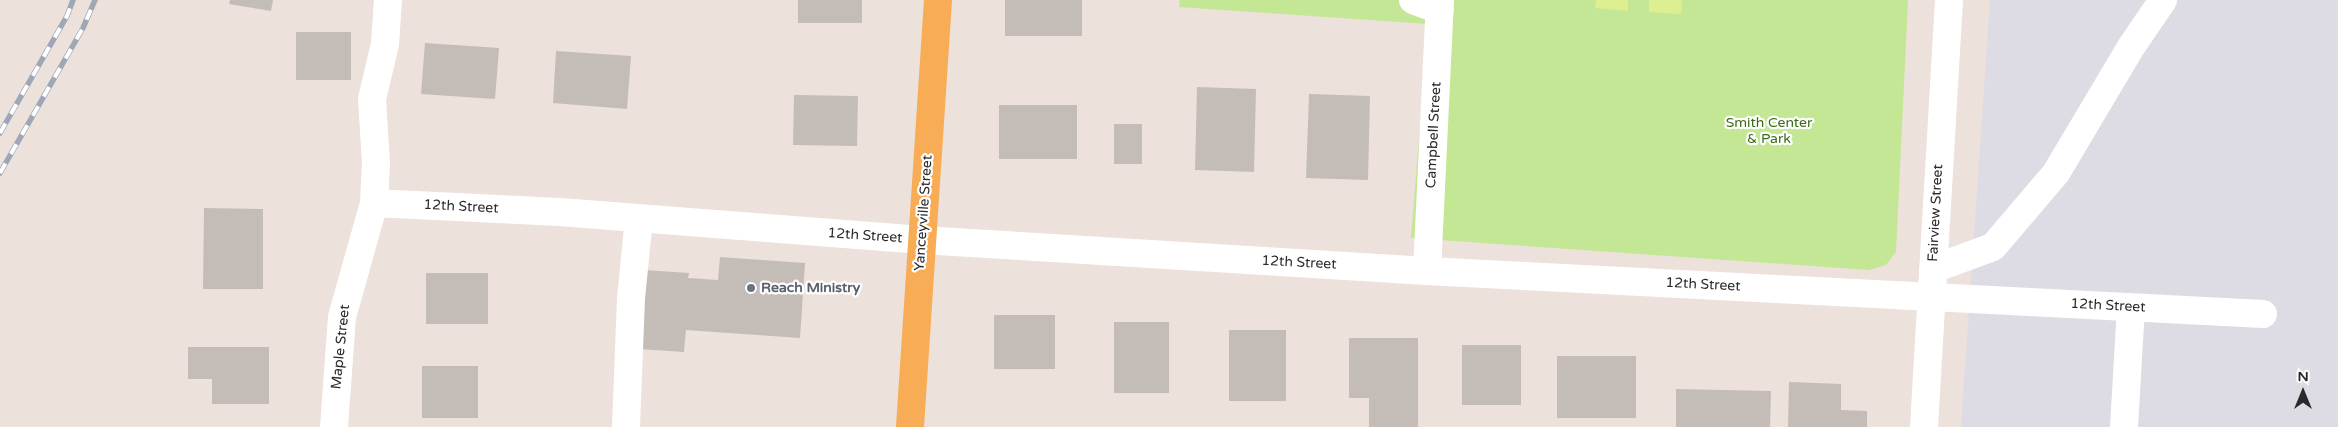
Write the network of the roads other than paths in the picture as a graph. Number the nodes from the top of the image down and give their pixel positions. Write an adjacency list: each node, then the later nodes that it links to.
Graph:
1 (388, 0): 7 (street)
2 (938, 0): 9 (main road, Yanceyville Street)
3 (1413, 0): 6 (street)
4 (1949, 0): 10 (street, Fairview Street)
5 (2163, 0): 10 (street)
6 (1440, 5): 11 (street, Campbell Street)
7 (374, 203): 8 (street, 12th Street); 15 (street, Maple Street)
8 (639, 218): 9 (street, 12th Street); 16 (street)
9 (922, 240): 11 (street, 12th Street); 17 (main road, Yanceyville Street)
10 (1933, 269): 12 (street, Fairview Street)
11 (1427, 271): 12 (street, 12th Street)
12 (1931, 297): 13 (street, 12th Street); 18 (street, Fairview Street)
13 (2131, 307): 14 (street, 12th Street); 19 (street)
14 (2263, 314)
15 (334, 427)
16 (626, 427)
17 (910, 427)
18 (1924, 427)
19 (2124, 427)

